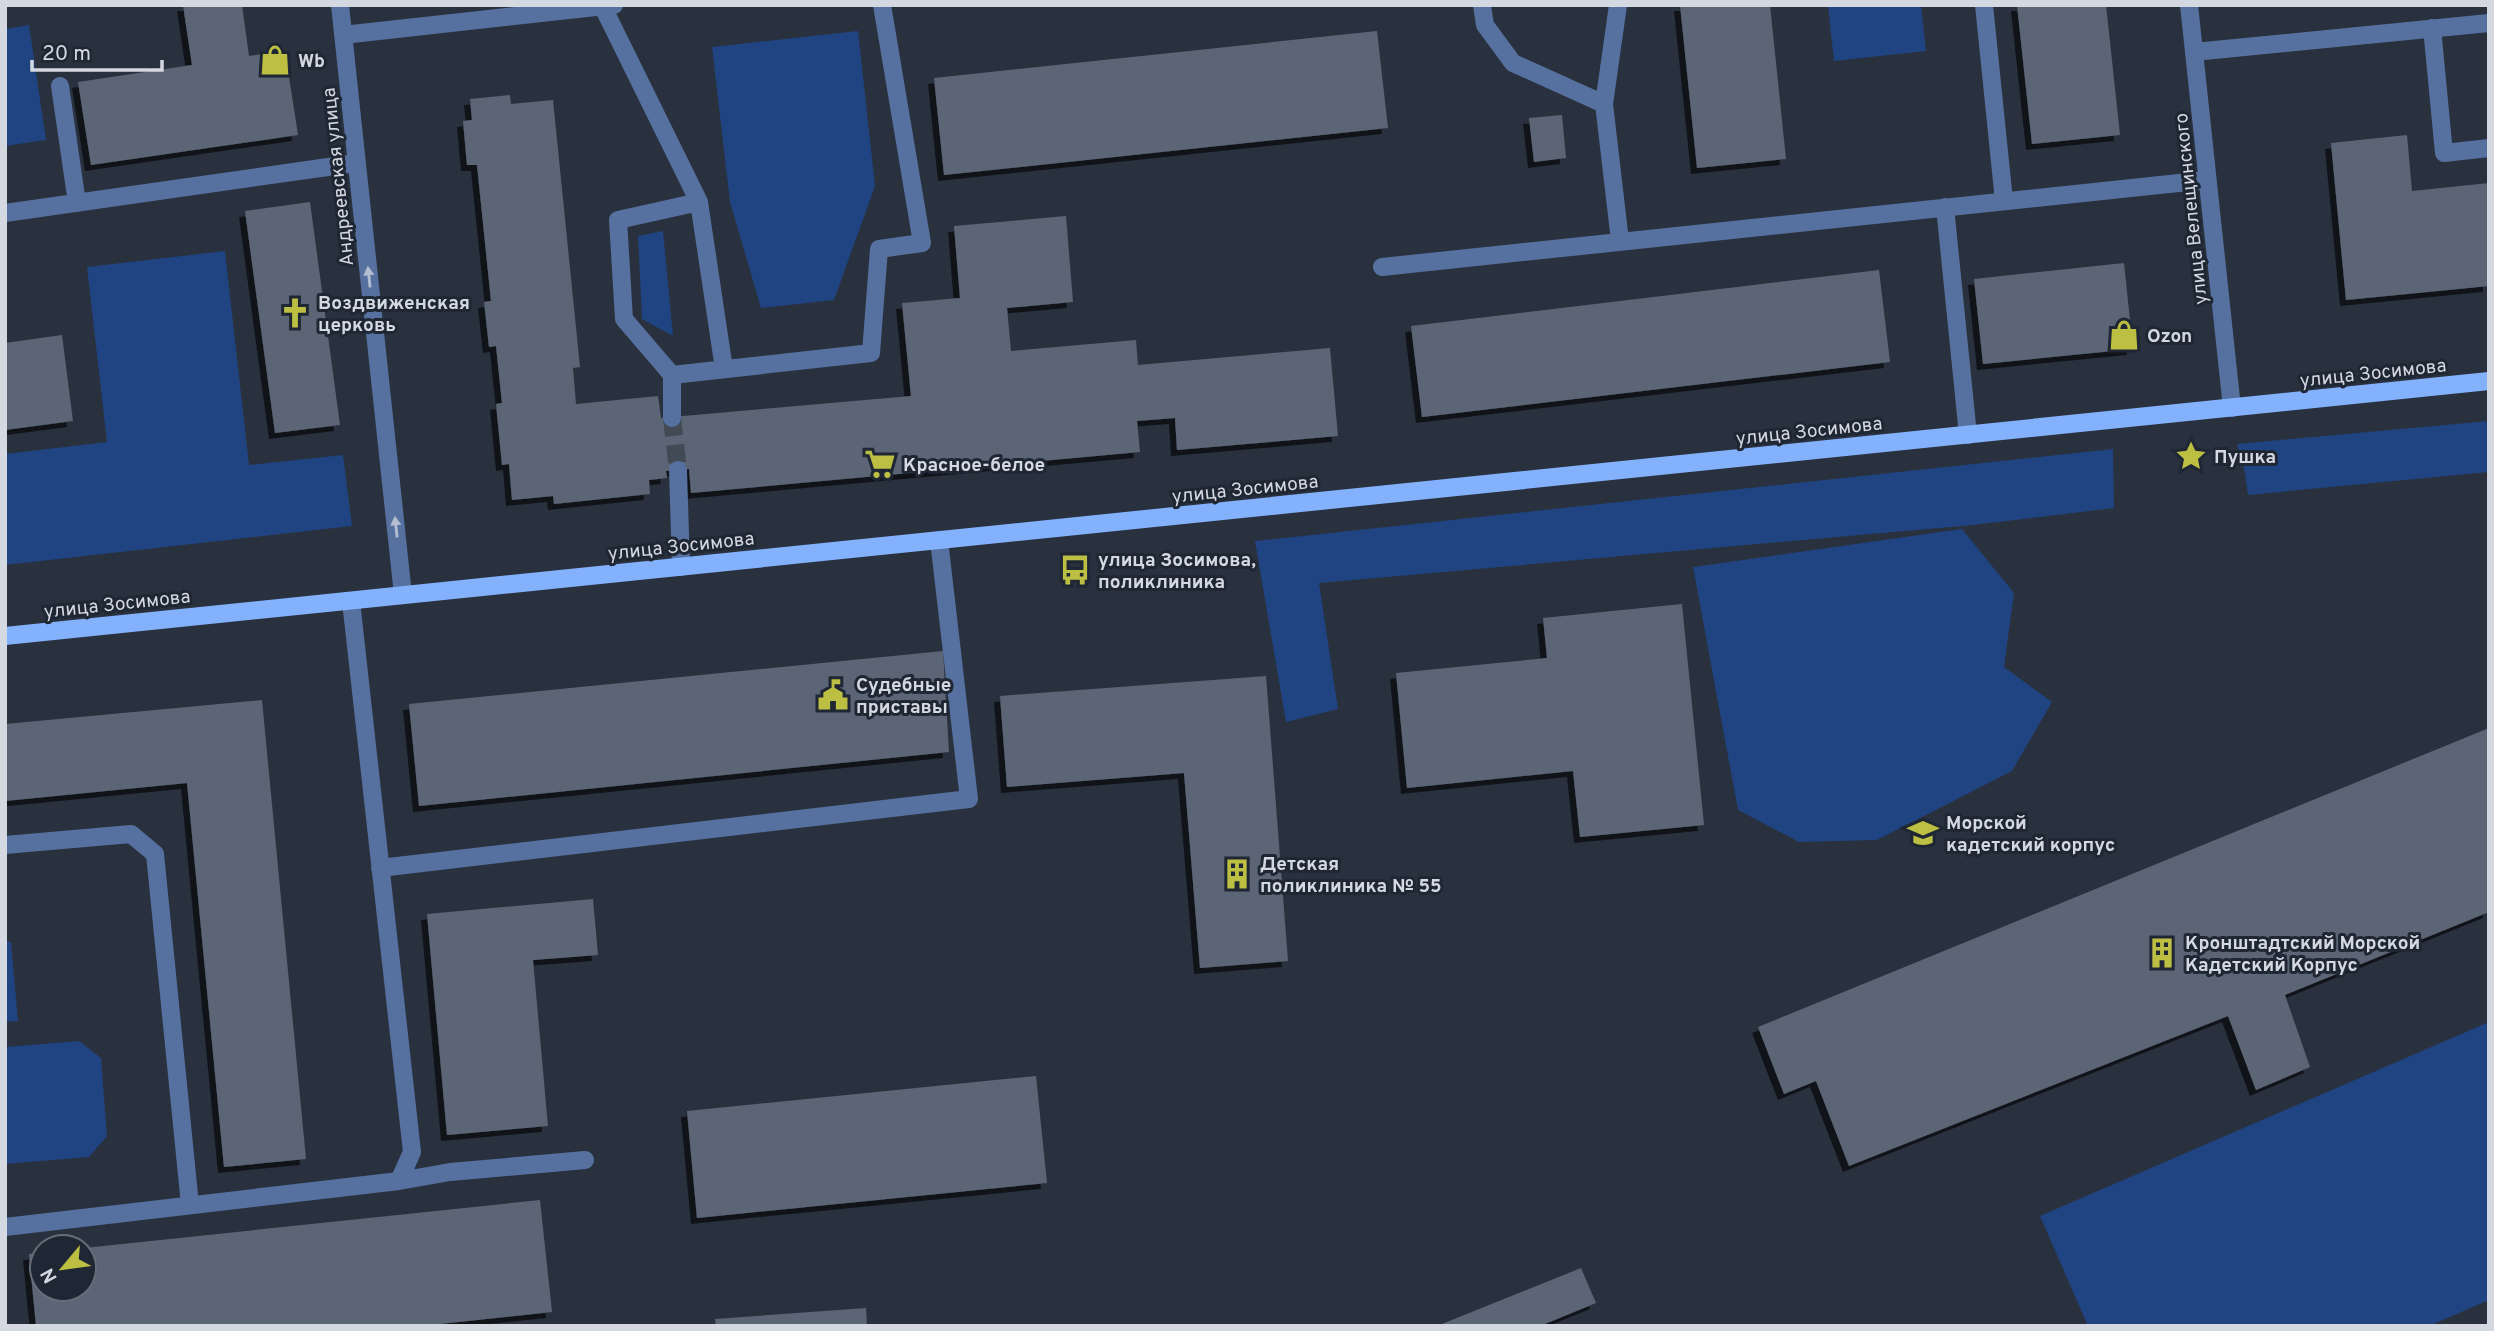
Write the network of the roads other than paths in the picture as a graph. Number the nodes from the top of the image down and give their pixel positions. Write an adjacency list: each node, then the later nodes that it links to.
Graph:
1 (340, 5): 10 (street, Андреевская улица)
2 (882, 5): 24 (street)
3 (1482, 5): 13 (street)
4 (1618, 5): 13 (street)
5 (1984, 5): 17 (street)
6 (2189, 5): 11 (street, улица Велещинского)
7 (606, 6): 10 (street); 18 (street)
8 (2489, 23): 9 (street)
9 (2432, 28): 11 (street); 14 (street)
10 (343, 35): 15 (street, Андреевская улица)
11 (2194, 52): 16 (street, улица Велещинского)
12 (60, 86): 19 (street)
13 (1604, 104): 22 (street)
14 (2489, 148)
15 (356, 163): 19 (street); 33 (street, Андреевская улица, one-way to 15)
16 (2207, 180): 17 (street); 27 (street, улица Велещинского)
17 (2004, 201): 20 (street)
18 (699, 202): 24 (street); 25 (street)
19 (77, 203): 21 (street)
20 (1945, 207): 22 (street); 29 (street)
21 (5, 213)
22 (1620, 241): 23 (street)
23 (1382, 267)
24 (724, 369): 25 (street)
25 (672, 374): 28 (street)
26 (2489, 381): 27 (main road, улица Зосимова)
27 (2232, 408): 29 (main road, улица Зосимова)
28 (672, 418)
29 (1968, 435): 31 (main road, улица Зосимова)
30 (678, 470): 32 (street)
31 (939, 540): 32 (main road, улица Зосимова); 37 (street)
32 (681, 566): 33 (main road, улица Зосимова)
33 (403, 595): 34 (main road, улица Зосимова)
34 (351, 600): 35 (main road, улица Зосимова); 37 (street)
35 (5, 636)
36 (5, 845): 40 (street)
37 (380, 868): 39 (street)
38 (585, 1160): 39 (street)
39 (399, 1181): 40 (street)
40 (190, 1205): 41 (street)
41 (5, 1227)

